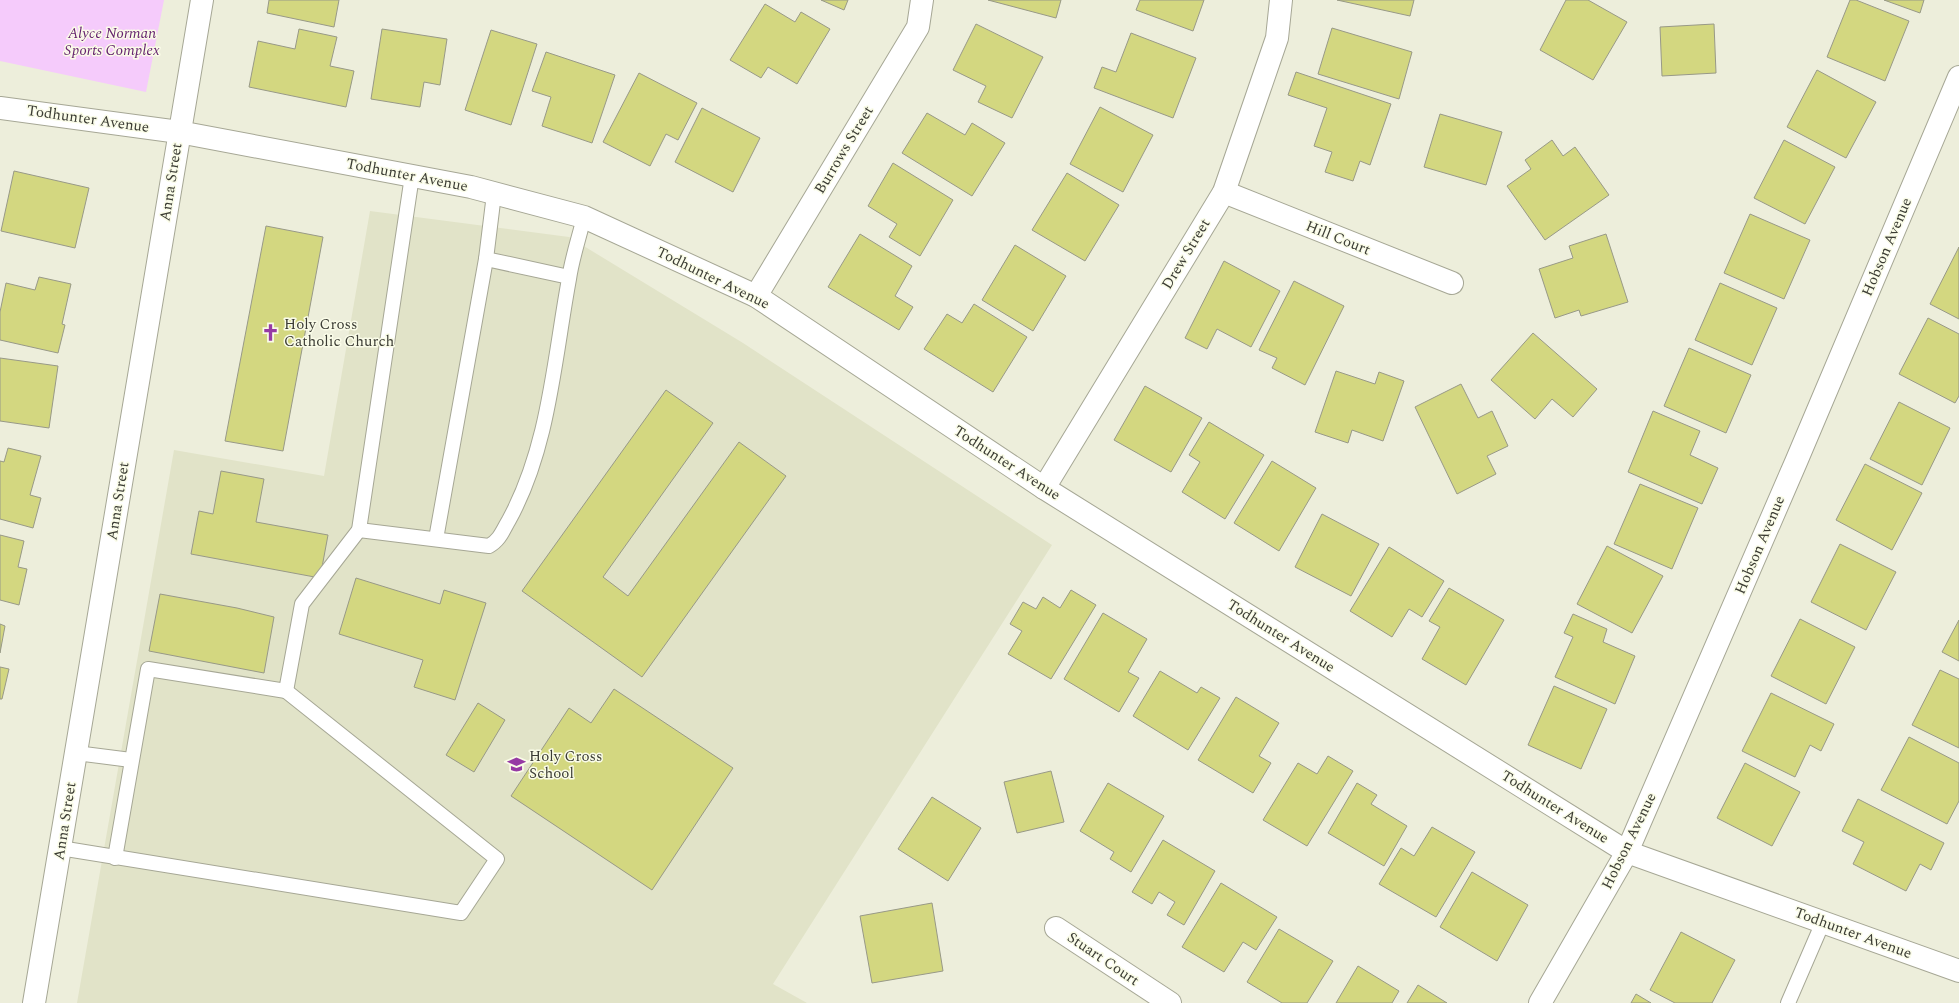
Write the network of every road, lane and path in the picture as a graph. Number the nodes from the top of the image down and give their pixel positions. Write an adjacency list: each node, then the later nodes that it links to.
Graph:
1 (202, 0): 6 (street, Anna Street)
2 (922, 0): 14 (street, Burrows Street)
3 (1281, 0): 8 (street, Drew Street)
4 (1959, 77): 22 (street, Hobson Avenue)
5 (0, 108): 6 (street, Todhunter Avenue)
6 (179, 132): 7 (street, Todhunter Avenue); 19 (street, Anna Street)
7 (412, 176): 9 (street, Todhunter Avenue); 16 (lane)
8 (1224, 192): 13 (street, Hill Court); 15 (street, Drew Street)
9 (494, 194): 10 (street, Todhunter Avenue); 11 (lane)
10 (584, 217): 12 (lane); 14 (street, Todhunter Avenue)
11 (486, 259): 12 (lane); 17 (lane)
12 (569, 276): 17 (lane)
13 (1452, 283)
14 (756, 296): 15 (street, Todhunter Avenue)
15 (1044, 488): 22 (street, Todhunter Avenue)
16 (359, 530): 17 (lane); 18 (lane)
17 (436, 539)
18 (286, 690): 20 (lane); 23 (lane)
19 (76, 753): 20 (lane); 21 (street, Anna Street)
20 (131, 760): 23 (lane)
21 (60, 848): 23 (lane); 27 (street, Anna Street)
22 (1627, 852): 24 (street, Todhunter Avenue); 29 (street, Hobson Avenue)
23 (115, 858)
24 (1823, 922): 26 (street, Todhunter Avenue); 30 (lane)
25 (1056, 928): 28 (street, Stuart Court)
26 (1959, 971)
27 (34, 1003)
28 (1170, 1003)
29 (1540, 1003)
30 (1788, 1003)

